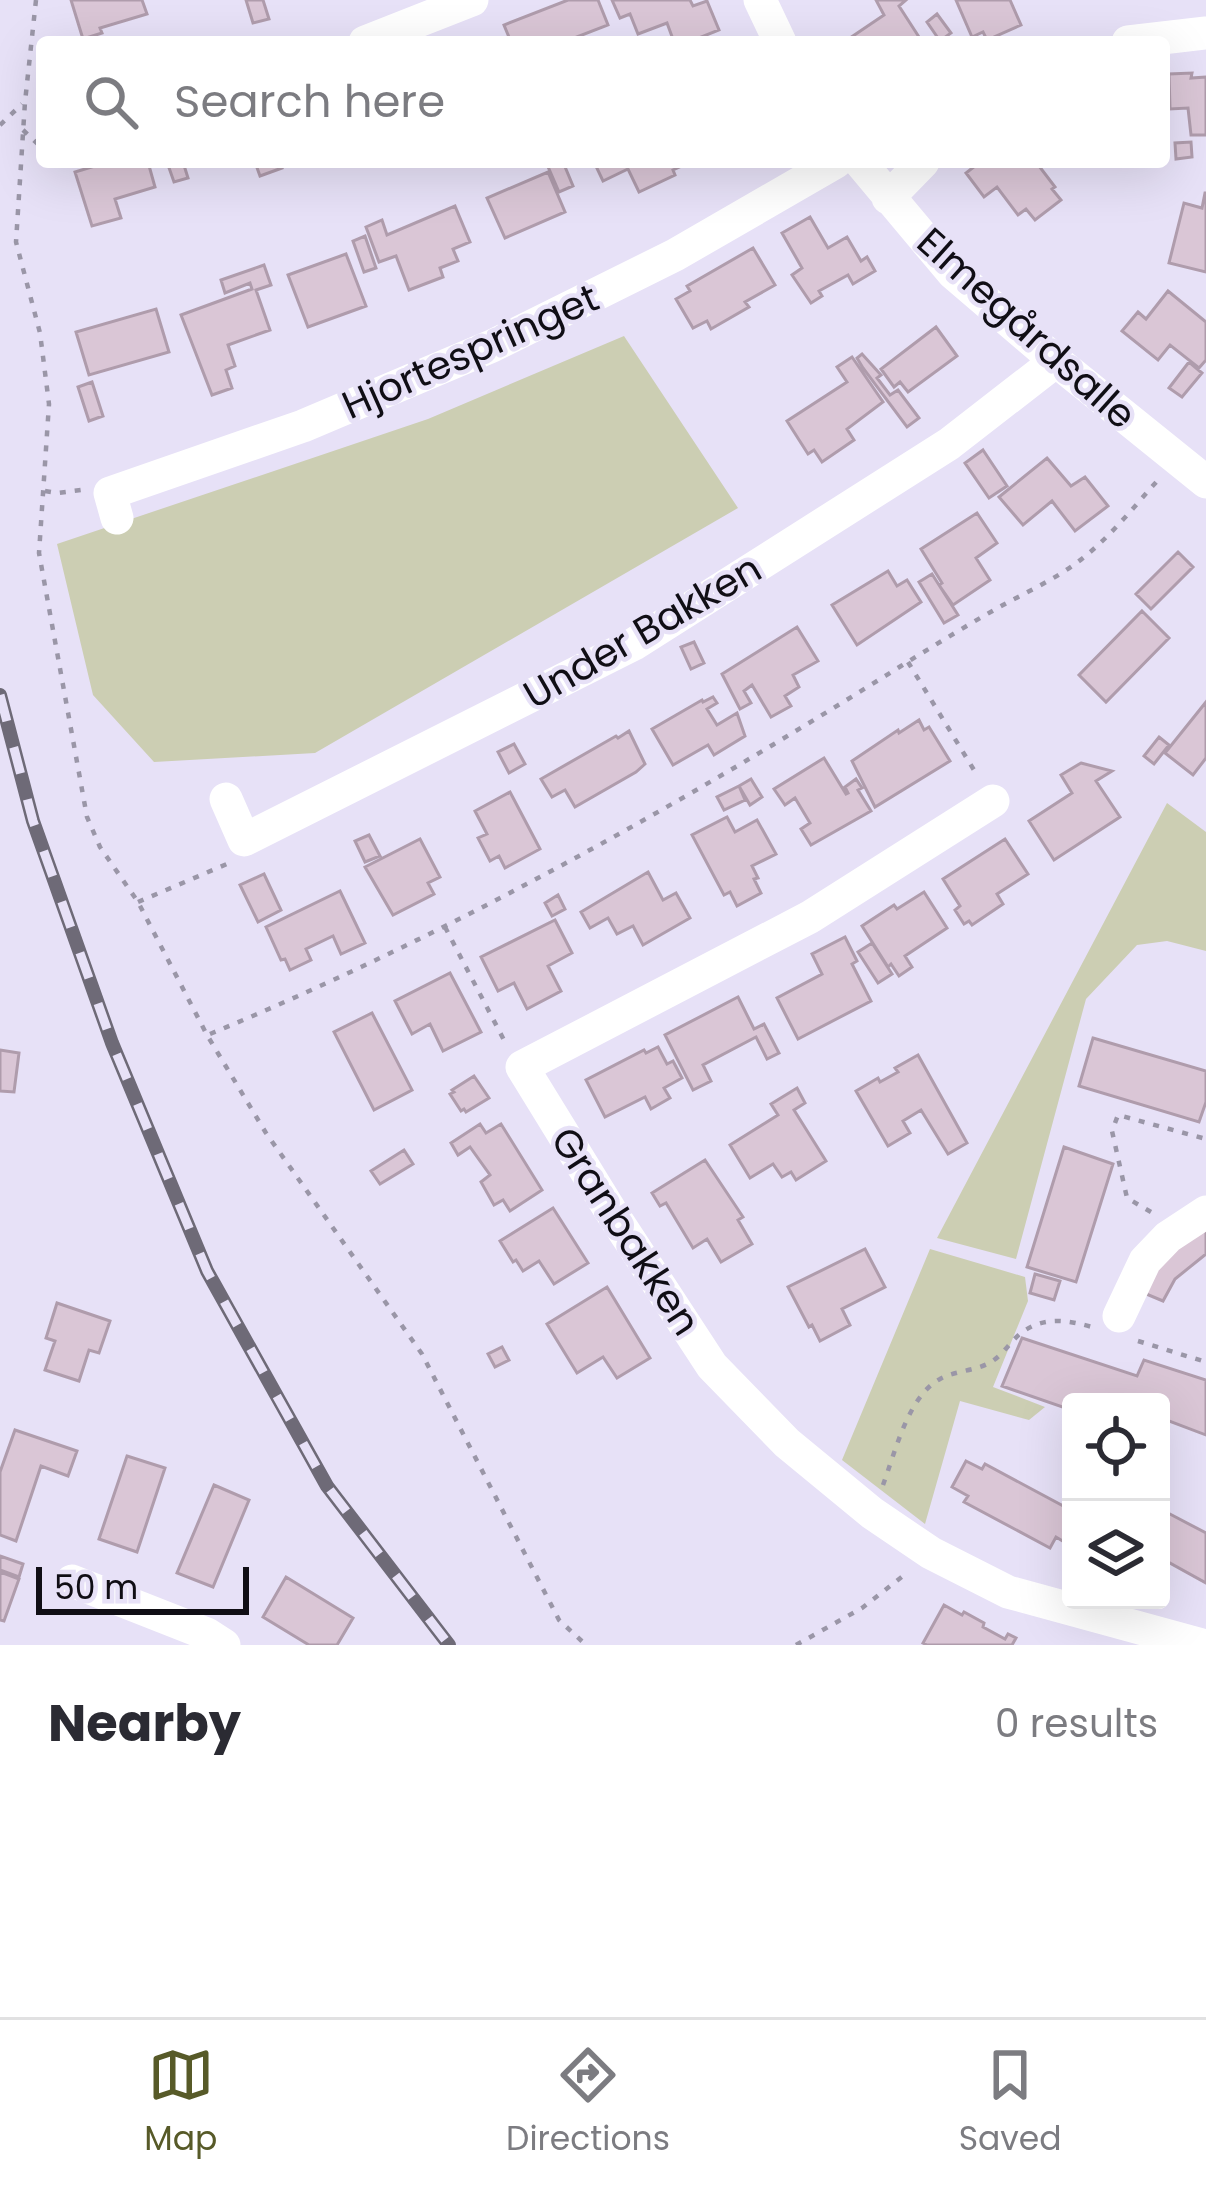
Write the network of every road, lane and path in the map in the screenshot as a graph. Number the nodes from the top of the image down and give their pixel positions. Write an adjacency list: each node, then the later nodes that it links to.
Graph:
1 (36, 0): 8 (path)
2 (472, 0): 5 (street)
3 (760, 0): 6 (street)
4 (1206, 33): 7 (street)
5 (380, 36)
6 (777, 36)
7 (1170, 37)
8 (25, 102): 9 (path); 10 (path)
9 (0, 125)
10 (23, 130): 11 (path); 19 (path)
11 (36, 142)
12 (826, 168): 20 (street, Hjortespringet)
13 (865, 168): 15 (street, Elmegårdsalle)
14 (916, 168): 15 (street)
15 (888, 198): 16 (street, Elmegårdsalle)
16 (1056, 361): 17 (street, Elmegårdsalle); 24 (street, Under Bakken)
17 (1178, 459): 18 (street, Elmegårdsalle); 21 (path)
18 (1206, 482)
19 (43, 490): 20 (path); 25 (path)
20 (114, 506)
21 (908, 662): 23 (path); 26 (path)
22 (226, 800): 24 (street)
23 (993, 801): 34 (street, Granbakken)
24 (244, 840): 25 (path)
25 (138, 902): 28 (path)
26 (445, 927): 27 (path); 28 (path)
27 (497, 1030)
28 (207, 1035): 38 (path)
29 (1206, 1138): 31 (path)
30 (1206, 1212): 31 (street)
31 (1170, 1236): 32 (street)
32 (1116, 1328): 33 (path); 34 (path)
33 (1206, 1363)
34 (872, 1513): 35 (street, Granbakken)
35 (931, 1553): 39 (path); 40 (street, Granbakken)
36 (72, 1581): 37 (street)
37 (224, 1645)
38 (586, 1645)
39 (796, 1645)
40 (1202, 1645)

